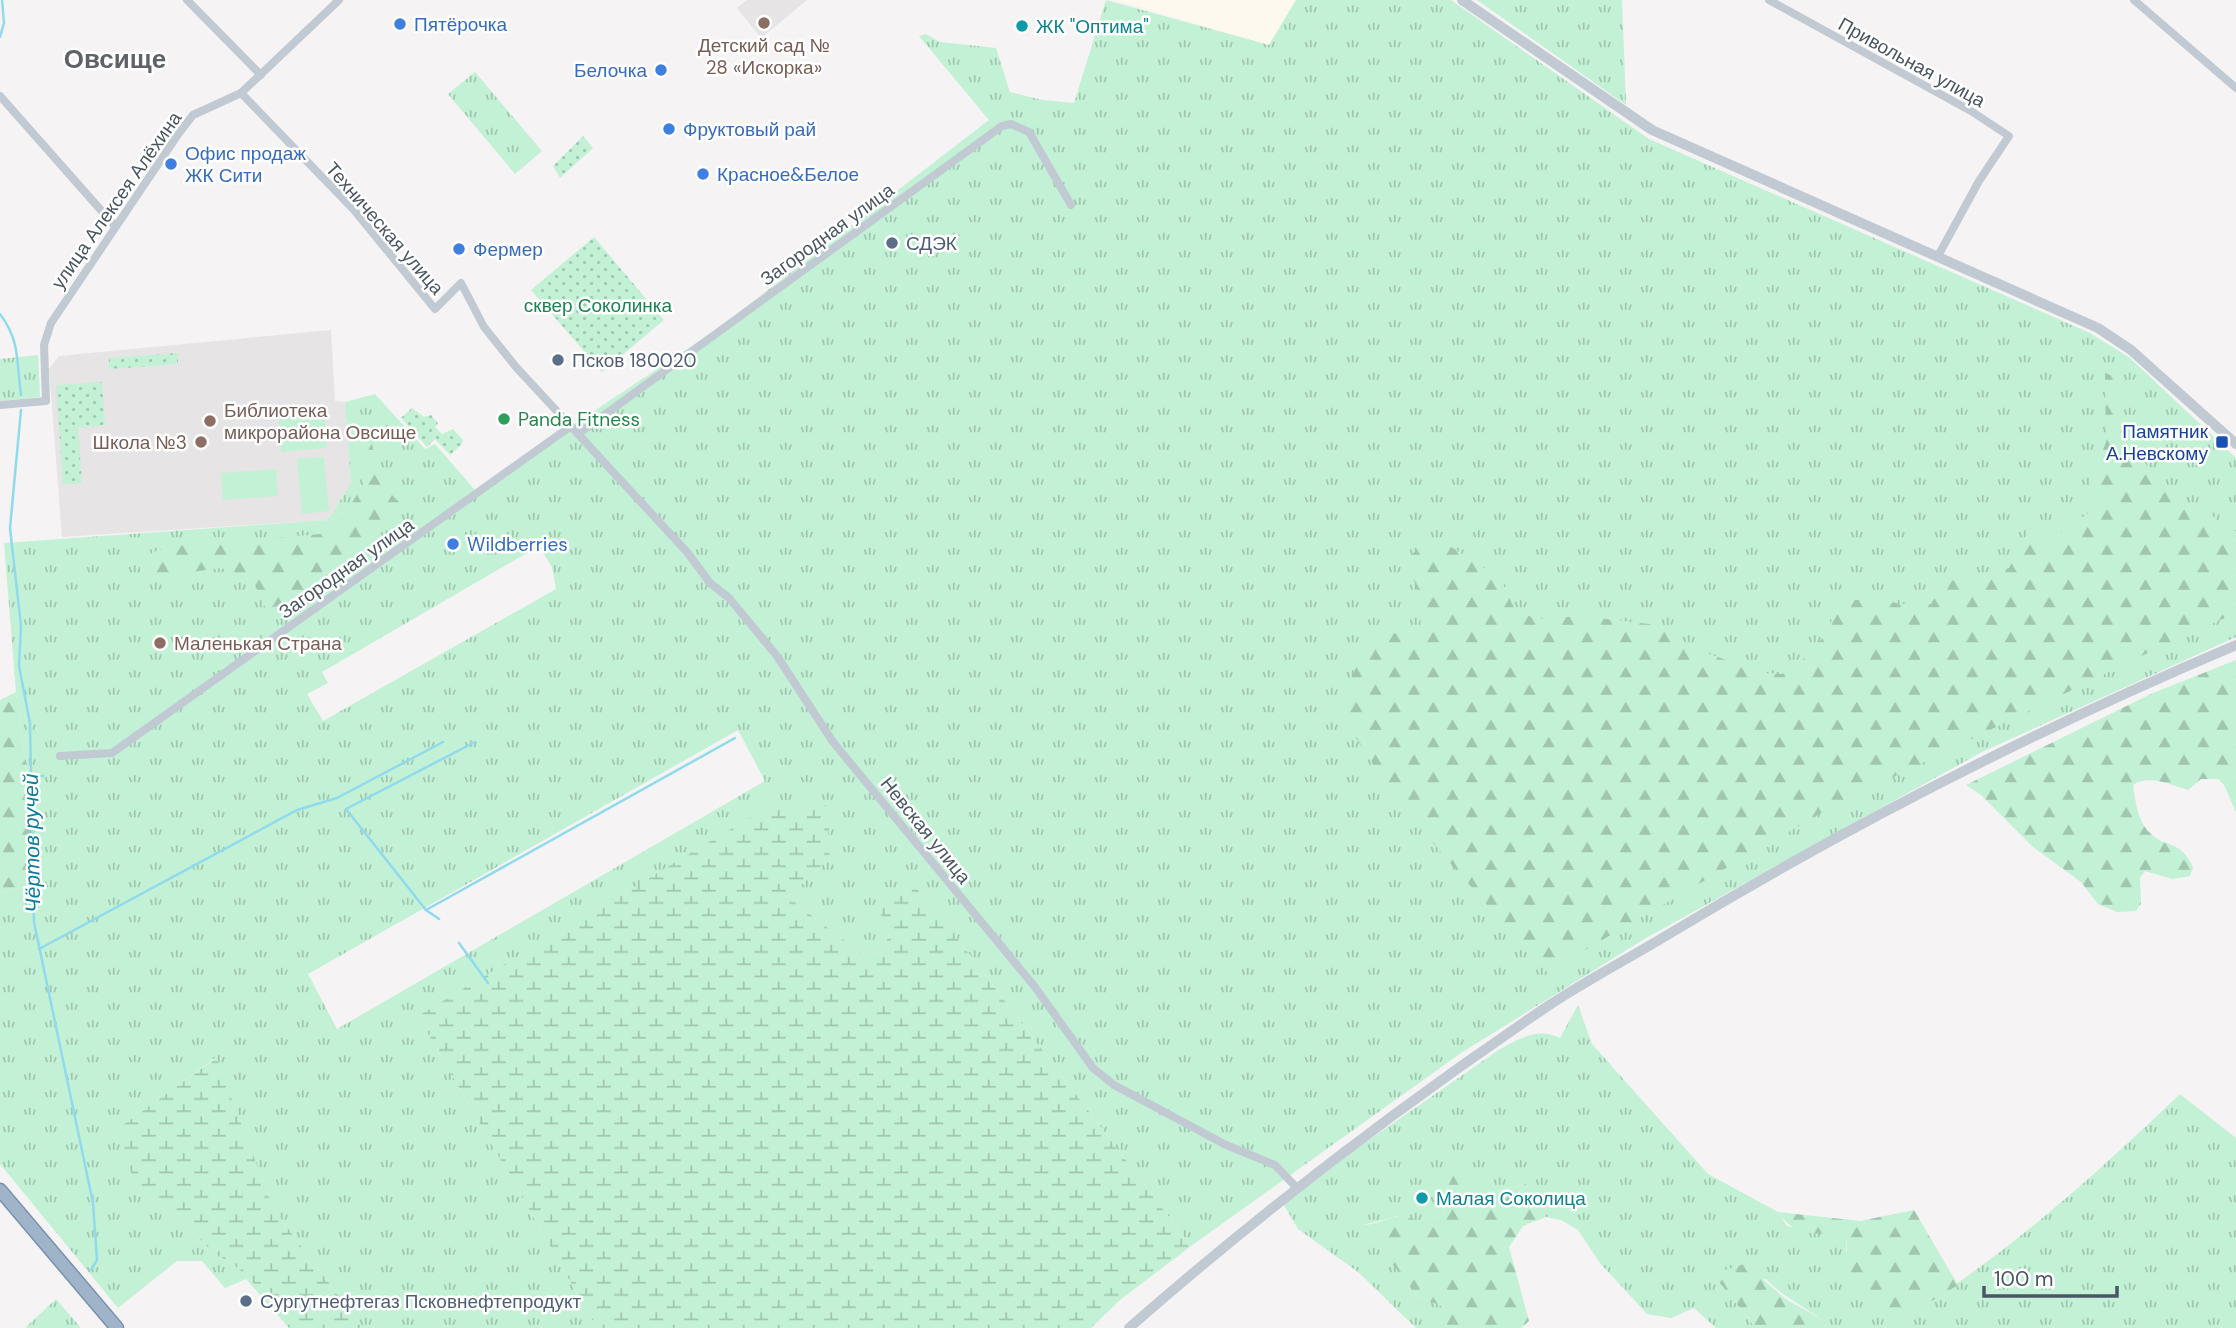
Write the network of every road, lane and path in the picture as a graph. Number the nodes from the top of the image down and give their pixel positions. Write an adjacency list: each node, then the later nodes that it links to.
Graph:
1 (187, 0): 6 (street)
2 (339, 0): 6 (street, улица Алексея Алёхина)
3 (1462, 0): 12 (street)
4 (1769, 0): 12 (street, Привольная улица)
5 (2134, 0): 7 (street)
6 (261, 75): 8 (street, улица Алексея Алёхина)
7 (2236, 88)
8 (241, 93): 11 (street, улица Алексея Алёхина); 14 (street, Техническая улица)
9 (0, 96): 11 (street)
10 (1071, 205): 15 (street, Загородная улица)
11 (114, 225): 13 (street, улица Алексея Алёхина)
12 (1938, 256): 16 (street)
13 (0, 405)
14 (571, 426): 15 (street, Техническая улица); 18 (street, Загородная улица)
15 (578, 434): 19 (street, Невская улица)
16 (2236, 443)
17 (2236, 645): 19 (street)
18 (60, 756)
19 (1297, 1188): 22 (street)
20 (0, 1190): 21 (highway)
21 (117, 1328)
22 (1129, 1328)

